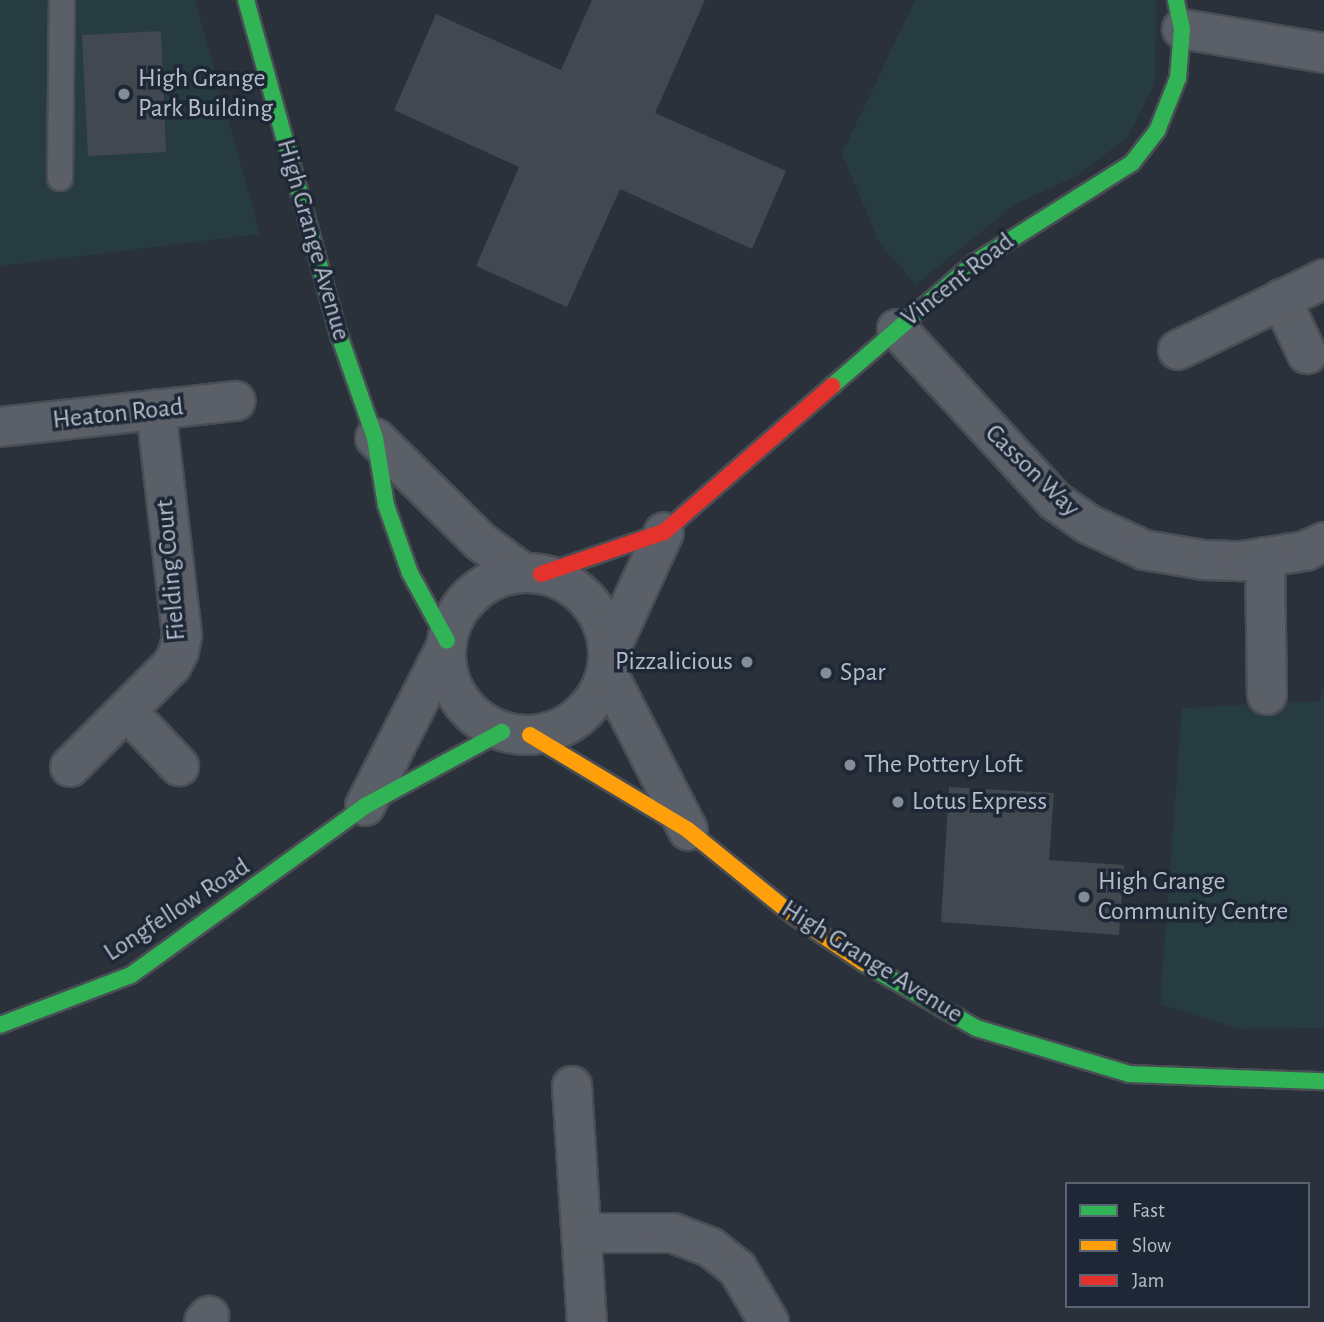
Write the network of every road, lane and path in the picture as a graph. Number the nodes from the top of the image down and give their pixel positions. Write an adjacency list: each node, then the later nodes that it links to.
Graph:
1 (62, 0): 5 (lane)
2 (246, 0): 14 (street, High Grange Avenue)
3 (1179, 14): 4 (street); 8 (street, Vincent Road)
4 (1324, 53)
5 (60, 178)
6 (1324, 279): 7 (street)
7 (1280, 299): 9 (street); 10 (street)
8 (897, 329): 15 (street, Vincent Road); 17 (street, Casson Way)
9 (1178, 349)
10 (1307, 354)
11 (236, 401): 12 (street, Heaton Road)
12 (156, 409): 13 (street, Heaton Road); 22 (street, Fielding Court)
13 (0, 428)
14 (375, 438): 18 (street, High Grange Avenue); 19 (street, High Grange Avenue)
15 (664, 532): 18 (street, Vincent Road); 20 (street, Vincent Road)
16 (1324, 542): 17 (street, Casson Way)
17 (1265, 557): 21 (street)
18 (532, 573): 19 (street); 20 (street, High Grange Avenue)
19 (446, 645): 23 (street, High Grange Avenue); 26 (street)
20 (607, 663): 23 (street); 27 (street, High Grange Avenue)
21 (1267, 695)
22 (127, 711): 24 (street); 25 (street, Fielding Court)
23 (516, 733): 26 (street); 27 (street, High Grange Avenue)
24 (179, 766)
25 (71, 767)
26 (365, 806): 28 (street, Longfellow Road)
27 (688, 830): 29 (street, High Grange Avenue)
28 (0, 1025)
29 (1324, 1082)
30 (572, 1086): 31 (street)
31 (582, 1233): 32 (street); 33 (street)
32 (587, 1322)
33 (769, 1322)

